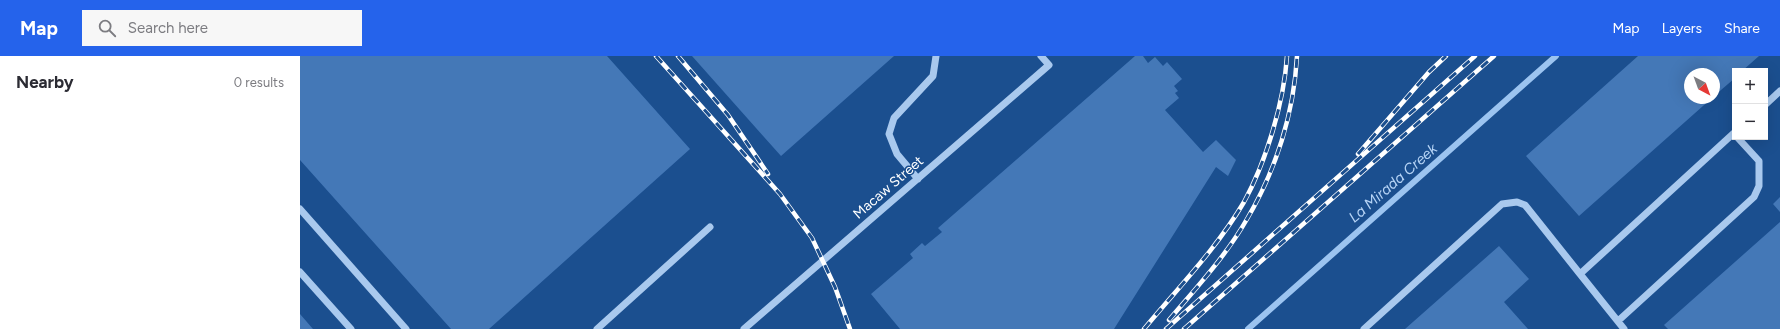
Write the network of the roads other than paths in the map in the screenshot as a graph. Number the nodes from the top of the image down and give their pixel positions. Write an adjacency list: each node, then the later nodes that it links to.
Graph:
1 (936, 56): 7 (street)
2 (1041, 56): 7 (street, Macaw Street)
3 (1780, 91): 4 (street)
4 (1766, 104)
5 (1732, 137): 11 (street)
6 (1740, 140): 12 (street)
7 (918, 179): 16 (street, Macaw Street)
8 (300, 209): 14 (street)
9 (710, 227): 15 (street)
10 (300, 272): 13 (street)
11 (1580, 274): 12 (street); 17 (street)
12 (1618, 321): 18 (street)
13 (351, 329)
14 (406, 329)
15 (597, 329)
16 (744, 329)
17 (1364, 329)
18 (1624, 329)

